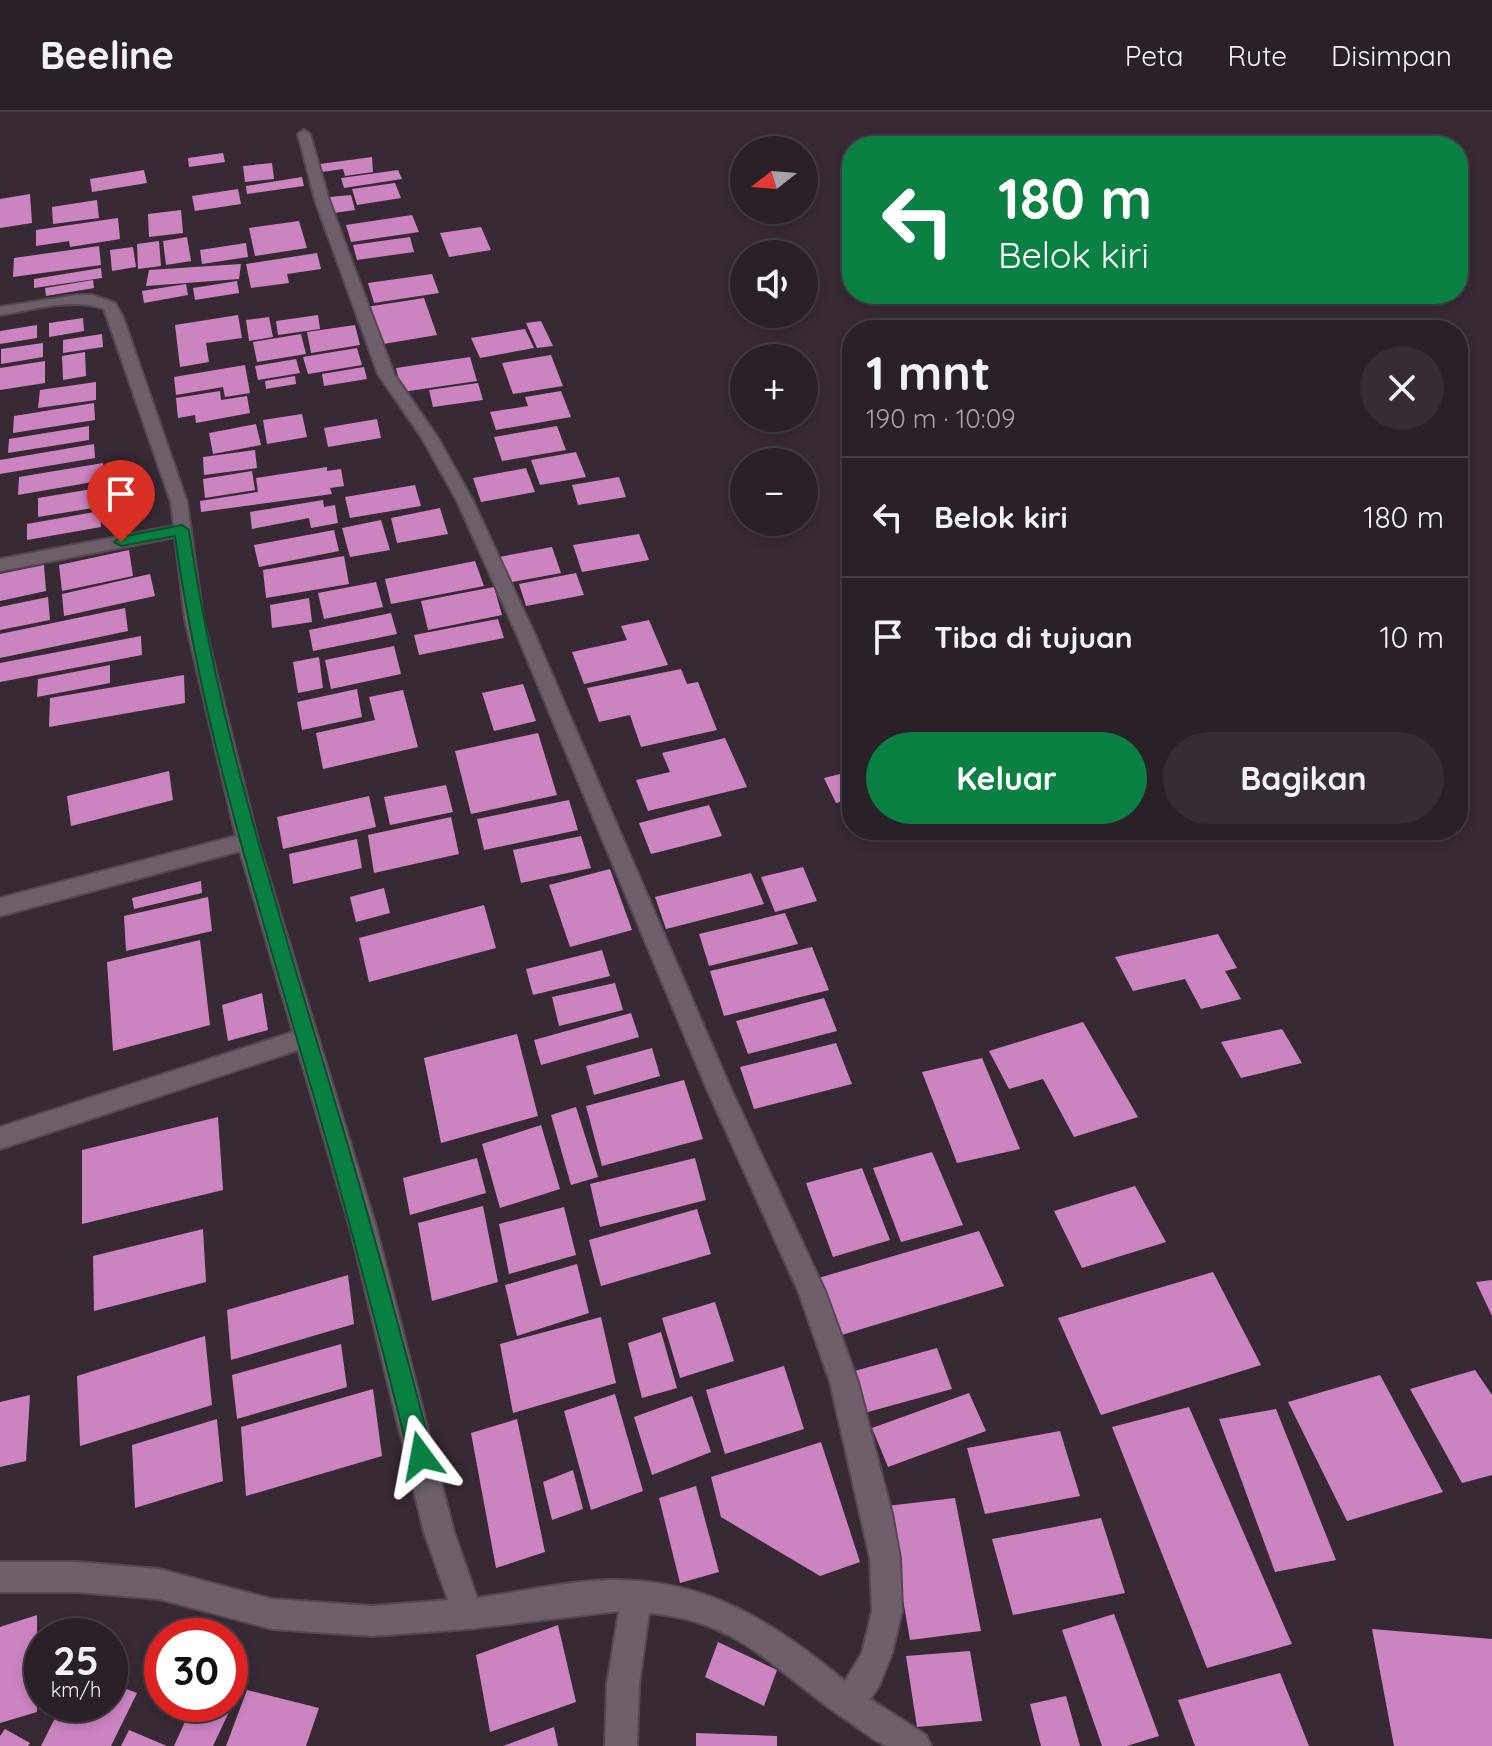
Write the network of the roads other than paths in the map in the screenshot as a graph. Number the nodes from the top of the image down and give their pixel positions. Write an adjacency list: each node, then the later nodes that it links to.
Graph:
1 (304, 134): 12 (street)
2 (0, 311): 3 (street)
3 (182, 530): 4 (street); 5 (street)
4 (0, 565)
5 (248, 841): 6 (street); 7 (street)
6 (0, 907)
7 (307, 1037): 8 (street); 11 (street)
8 (0, 1138)
9 (0, 1577): 11 (street)
10 (636, 1598): 11 (street); 12 (street); 13 (street)
11 (468, 1614)
12 (848, 1703): 14 (street)
13 (621, 1746)
14 (915, 1746)

